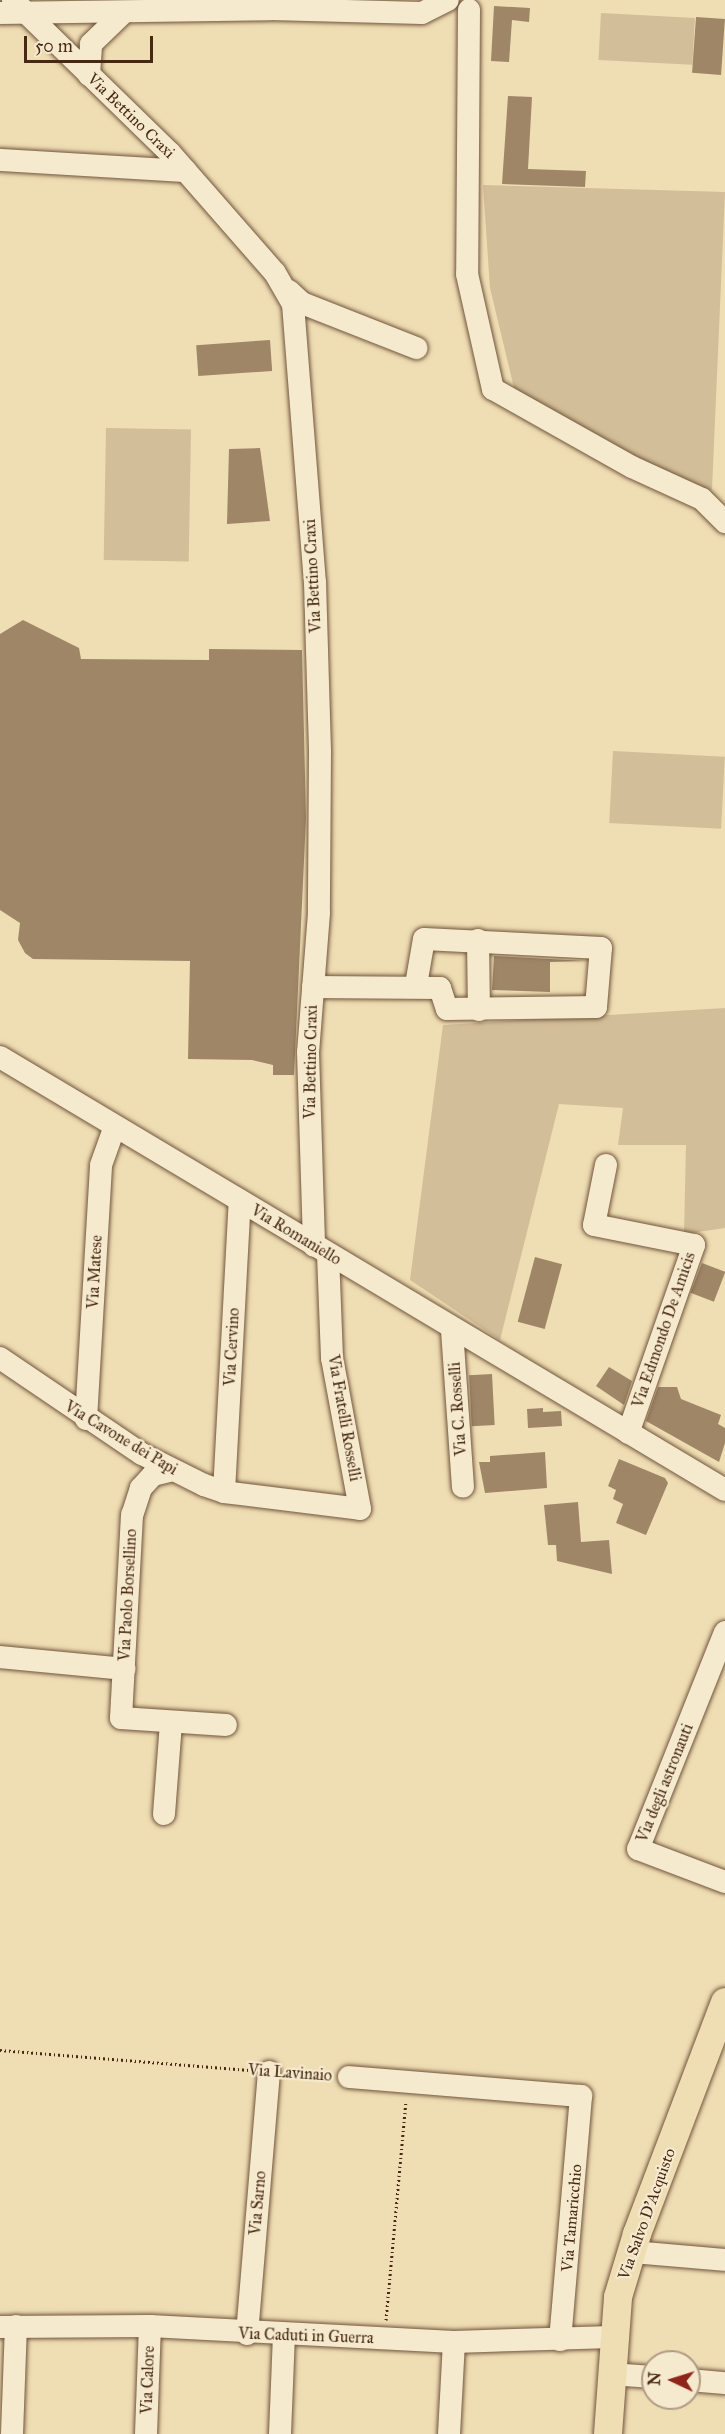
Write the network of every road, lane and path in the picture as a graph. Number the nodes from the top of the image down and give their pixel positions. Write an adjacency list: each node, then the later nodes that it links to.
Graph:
1 (463, 3): 4 (street); 10 (street)
2 (18, 8): 3 (street); 4 (street); 5 (street, Via Bettino Craxi)
3 (0, 13)
4 (123, 14): 5 (street)
5 (89, 75): 7 (street, Via Bettino Craxi)
6 (0, 160): 7 (street)
7 (186, 171): 8 (street, Via Bettino Craxi)
8 (301, 295): 9 (street); 13 (street, Via Bettino Craxi)
9 (416, 348)
10 (725, 522)
11 (478, 940): 12 (street); 14 (street); 14 (street)
12 (416, 985): 13 (street); 14 (street)
13 (313, 987): 19 (street, Via Bettino Craxi)
14 (479, 1010)
15 (0, 1057): 16 (street, Via Romaniello)
16 (115, 1126): 18 (street, Via Romaniello); 22 (street, Via Matese)
17 (606, 1165): 23 (street, Via Edmondo De Amicis)
18 (240, 1201): 19 (street, Via Romaniello); 27 (street, Via Cervino)
19 (321, 1250): 20 (street, Via Romaniello); 28 (street, Via Fratelli Rosselli)
20 (452, 1330): 23 (street, Via Romaniello); 25 (street, Via C. Rosselli)
21 (0, 1358): 22 (street, Via Cavone dei Papi)
22 (86, 1419): 24 (street, Via Cavone dei Papi)
23 (628, 1433): 26 (street, Via Romaniello)
24 (173, 1470): 27 (street, Via Cavone dei Papi); 31 (street, Via Paolo Borsellino)
25 (463, 1487)
26 (725, 1490)
27 (224, 1492): 28 (street, Via Cavone dei Papi)
28 (360, 1509)
29 (725, 1632): 35 (street, Via degli astronauti)
30 (0, 1658): 31 (street, Via Paolo Borsellino)
31 (124, 1669): 32 (street, Via Paolo Borsellino)
32 (171, 1722): 33 (street, Via Paolo Borsellino); 34 (street)
33 (226, 1725)
34 (164, 1814)
35 (725, 1882)
36 (725, 2002): 37 (main road, Via Salvo D'Acquisto)
37 (719, 2042): 43 (main road, Via Salvo D'Acquisto)
38 (0, 2050): 39 (path, Via Lavinaio)
39 (269, 2072): 40 (path, Via Lavinaio); 47 (street, Via Sarno)
40 (349, 2077): 41 (street, Via Lavinaio)
41 (408, 2081): 42 (street, Via Lavinaio); 50 (path)
42 (581, 2096): 51 (street, Via Tamaricchio)
43 (632, 2252): 44 (street); 49 (main road, Via Salvo D'Acquisto)
44 (725, 2260)
45 (8, 2326): 46 (street, Via Caduti in Guerra); 57 (street)
46 (150, 2326): 47 (street, Via Caduti in Guerra); 58 (street, Via Calore)
47 (247, 2334): 48 (street, Via Caduti in Guerra)
48 (284, 2336): 50 (street, Via Caduti in Guerra); 59 (street)
49 (612, 2337): 51 (street, Via Caduti in Guerra); 53 (main road, Via Salvo D'Acquisto)
50 (384, 2339): 52 (street, Via Caduti in Guerra)
51 (560, 2340): 52 (street, Via Caduti in Guerra)
52 (454, 2342): 60 (street)
53 (610, 2374): 54 (street); 61 (main road, Via Salvo D'Acquisto)
54 (641, 2376)
55 (701, 2381): 56 (street)
56 (725, 2383)
57 (12, 2434)
58 (146, 2434)
59 (280, 2434)
60 (449, 2434)
61 (608, 2434)

